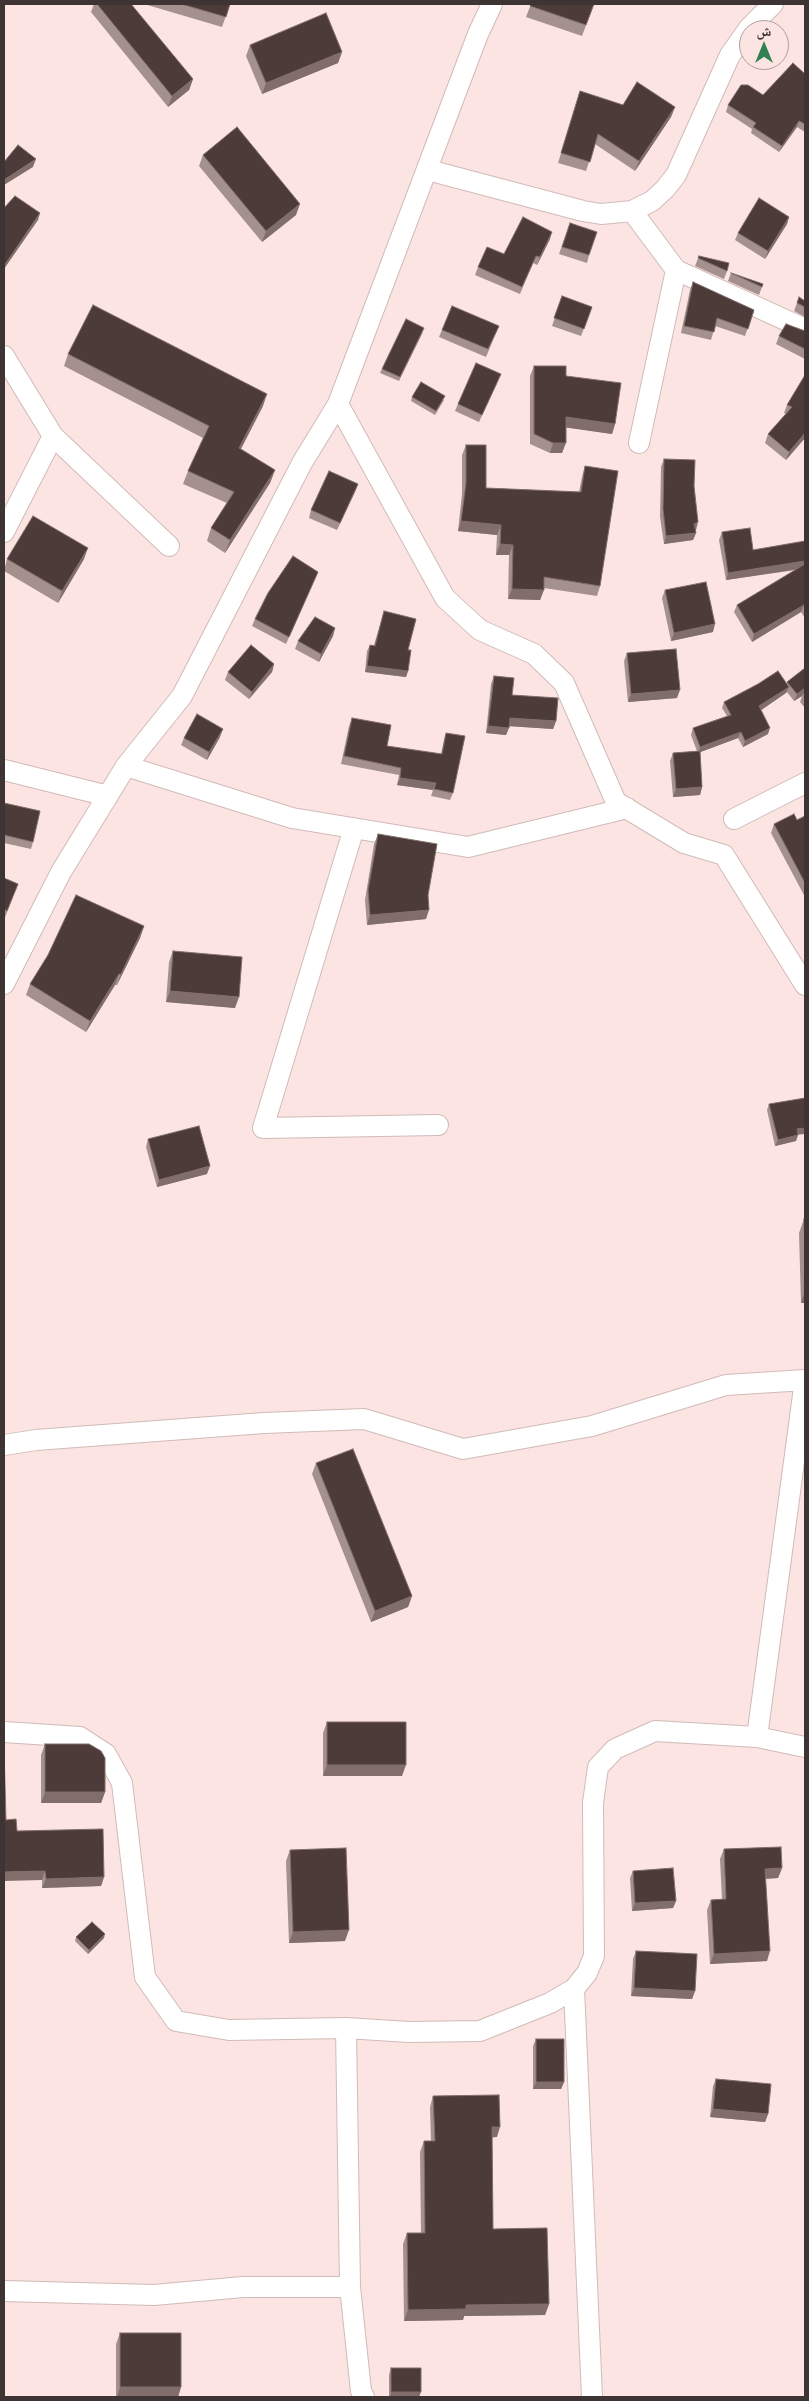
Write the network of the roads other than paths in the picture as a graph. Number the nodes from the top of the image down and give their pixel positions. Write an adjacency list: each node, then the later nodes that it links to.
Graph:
1 (492, 4): 3 (street)
2 (773, 4): 4 (street)
3 (428, 170): 4 (street); 8 (street)
4 (632, 211): 5 (street)
5 (676, 270): 6 (street); 10 (street)
6 (805, 329)
7 (4, 356): 9 (street)
8 (338, 404): 13 (street); 17 (street)
9 (53, 436): 11 (street); 12 (street)
10 (640, 442)
11 (4, 532)
12 (169, 546)
13 (126, 766): 16 (street); 19 (street)
14 (4, 770): 16 (street)
15 (805, 783): 18 (street)
16 (108, 796): 20 (street)
17 (627, 808): 19 (street); 21 (street)
18 (734, 820)
19 (354, 828): 22 (street)
20 (4, 984)
21 (805, 985)
22 (438, 1125)
23 (805, 1380): 24 (street); 26 (street)
24 (4, 1445)
25 (4, 1732): 29 (street)
26 (757, 1737): 27 (street); 28 (street)
27 (805, 1747)
28 (574, 1989): 29 (street); 33 (street)
29 (346, 2028): 30 (street)
30 (350, 2287): 31 (street); 32 (street)
31 (4, 2291)
32 (364, 2397)
33 (592, 2397)

